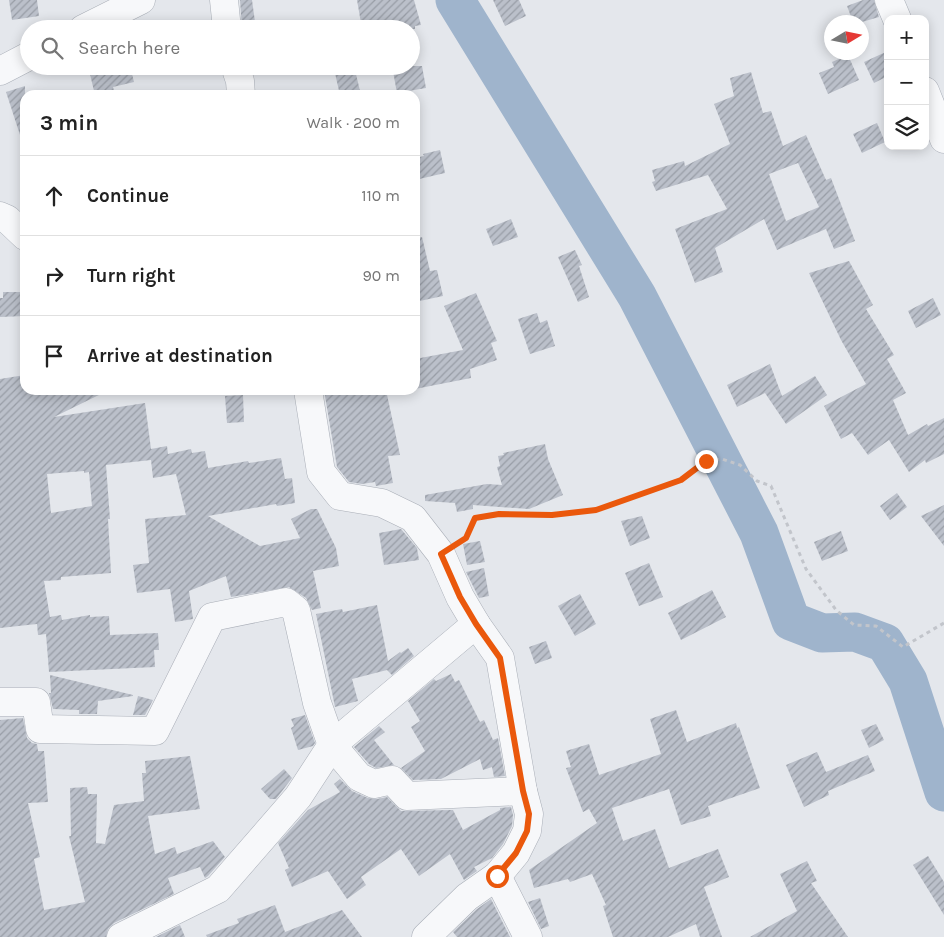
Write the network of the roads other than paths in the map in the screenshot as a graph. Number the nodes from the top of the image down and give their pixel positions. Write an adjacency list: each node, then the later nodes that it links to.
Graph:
1 (141, 0): 5 (street)
2 (224, 0): 6 (street)
3 (890, 0): 4 (street)
4 (896, 15)
5 (101, 20)
6 (226, 20)
7 (20, 61): 8 (street)
8 (0, 71)
9 (238, 75): 10 (street)
10 (241, 90)
11 (929, 101): 12 (street)
12 (944, 139)
13 (0, 216): 14 (street)
14 (20, 231)
15 (309, 395): 16 (street)
16 (476, 624): 18 (street); 19 (street)
17 (0, 702): 18 (street)
18 (332, 745): 19 (street); 21 (street)
19 (523, 791): 20 (street)
20 (497, 876): 22 (street); 23 (street)
21 (121, 937)
22 (426, 937)
23 (528, 937)

